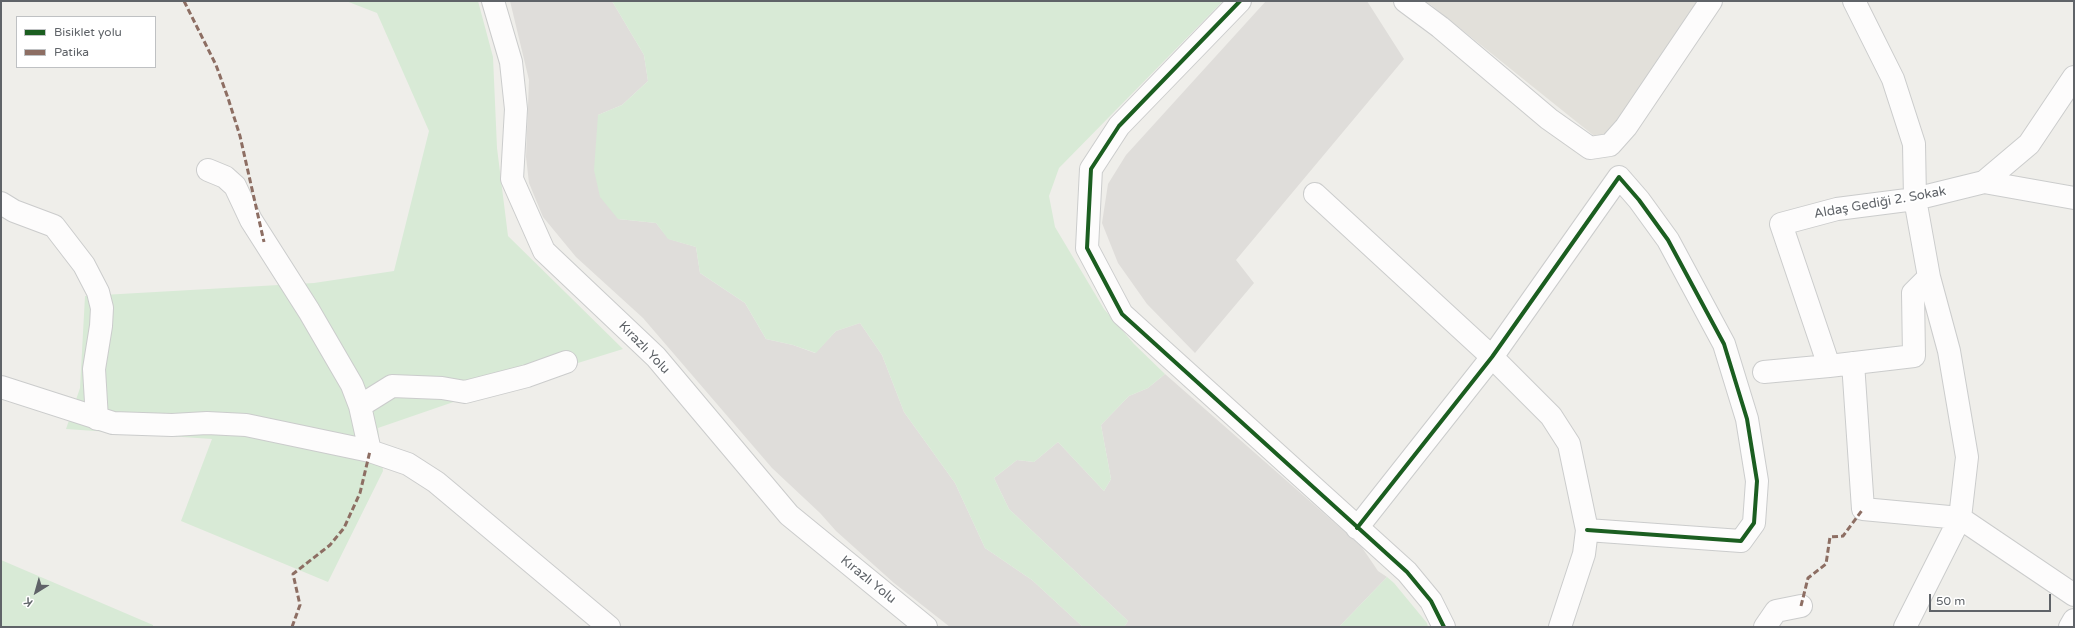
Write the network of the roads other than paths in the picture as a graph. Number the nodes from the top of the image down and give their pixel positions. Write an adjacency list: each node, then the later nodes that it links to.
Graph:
1 (493, 1): 30 (street, Kırazlı Yolu)
2 (1240, 1): 24 (street)
3 (1405, 1): 4 (street)
4 (1711, 1)
5 (1864, 6): 11 (street)
6 (2074, 77): 8 (street)
7 (208, 170): 20 (street)
8 (1984, 182): 10 (street, Aldaş Gediği 2. Sokak); 11 (street, Aldaş Gediği 2. Sokak)
9 (1315, 194): 14 (street)
10 (2074, 198)
11 (1915, 199): 13 (street); 17 (street, Aldaş Gediği 2. Sokak)
12 (1, 203): 21 (street)
13 (1929, 277): 16 (street); 23 (street)
14 (1492, 357): 24 (street); 25 (street); 25 (street)
15 (566, 362): 20 (street)
16 (1853, 363): 17 (street); 23 (street)
17 (1829, 366): 18 (street)
18 (1764, 372)
19 (1, 387): 21 (street)
20 (360, 406): 22 (street)
21 (97, 419): 22 (street)
22 (370, 451): 29 (street)
23 (1960, 518): 26 (street); 34 (street)
24 (1357, 528): 31 (street)
25 (1587, 530): 32 (street)
26 (2074, 595)
27 (1801, 606): 33 (street)
28 (2074, 620): 35 (street)
29 (609, 627)
30 (926, 627)
31 (1444, 627)
32 (1560, 627)
33 (1765, 627)
34 (1905, 627)
35 (2070, 627)

